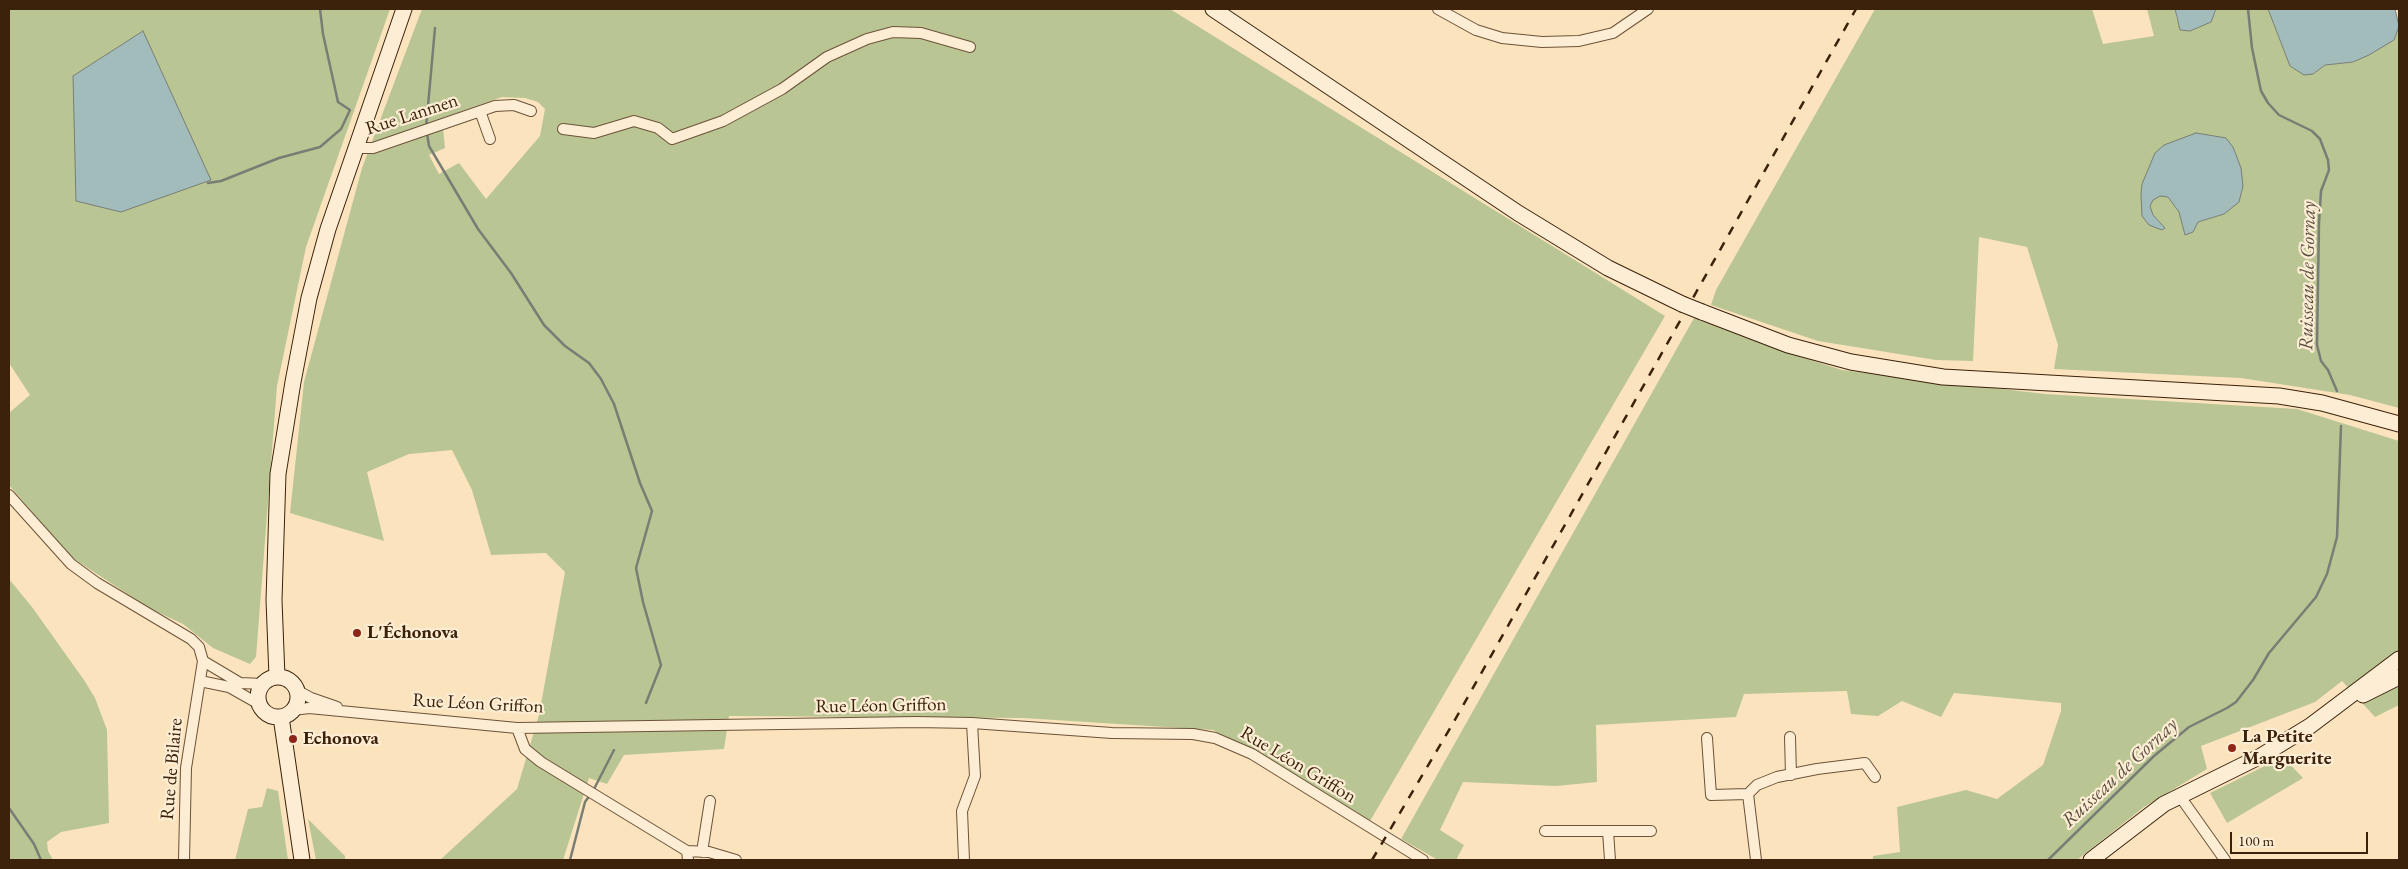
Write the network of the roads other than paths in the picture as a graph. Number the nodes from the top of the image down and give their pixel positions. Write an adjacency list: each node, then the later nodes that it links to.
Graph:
1 (1213, 9): 11 (main road, bridge)
2 (1438, 9): 3 (street)
3 (1648, 9)
4 (404, 11): 10 (main road)
5 (970, 47): 8 (street)
6 (480, 111): 7 (street, Rue Lanmen); 9 (street, Rue Lanmen); 10 (street, Rue Lanmen)
7 (531, 111)
8 (563, 129)
9 (490, 139)
10 (354, 148): 17 (main road)
11 (2360, 413): 12 (main road); 13 (main road)
12 (2399, 424)
13 (2399, 430)
14 (9, 496): 15 (street)
15 (203, 661): 18 (street, Rue de Bilaire); 19 (street)
16 (2396, 665): 31 (main road)
17 (277, 677): 19 (main road); 20 (main road)
18 (200, 681): 21 (street); 38 (street, Rue de Bilaire)
19 (263, 684): 21 (main road)
20 (298, 691): 22 (street, Rue Léon Griffon); 23 (main road)
21 (259, 704): 23 (main road)
22 (355, 712): 23 (street, Rue Léon Griffon); 25 (street, Rue Léon Griffon)
23 (287, 714): 39 (main road)
24 (972, 723): 25 (street, Rue Léon Griffon); 41 (street); 42 (street, Rue Léon Griffon)
25 (516, 728): 37 (street)
26 (1790, 737): 28 (street)
27 (1707, 738): 30 (street)
28 (1791, 775): 29 (street); 30 (street)
29 (1875, 777)
30 (1748, 794): 44 (street)
31 (2180, 796): 45 (main road); 46 (street)
32 (710, 801): 36 (street)
33 (1608, 831): 34 (street); 35 (street); 43 (street)
34 (1651, 831)
35 (1545, 832)
36 (702, 852): 37 (street); 40 (street)
37 (687, 856)
38 (184, 860)
39 (302, 860)
40 (736, 860)
41 (964, 860)
42 (1424, 860)
43 (1610, 860)
44 (1756, 860)
45 (2091, 860)
46 (2225, 860)

